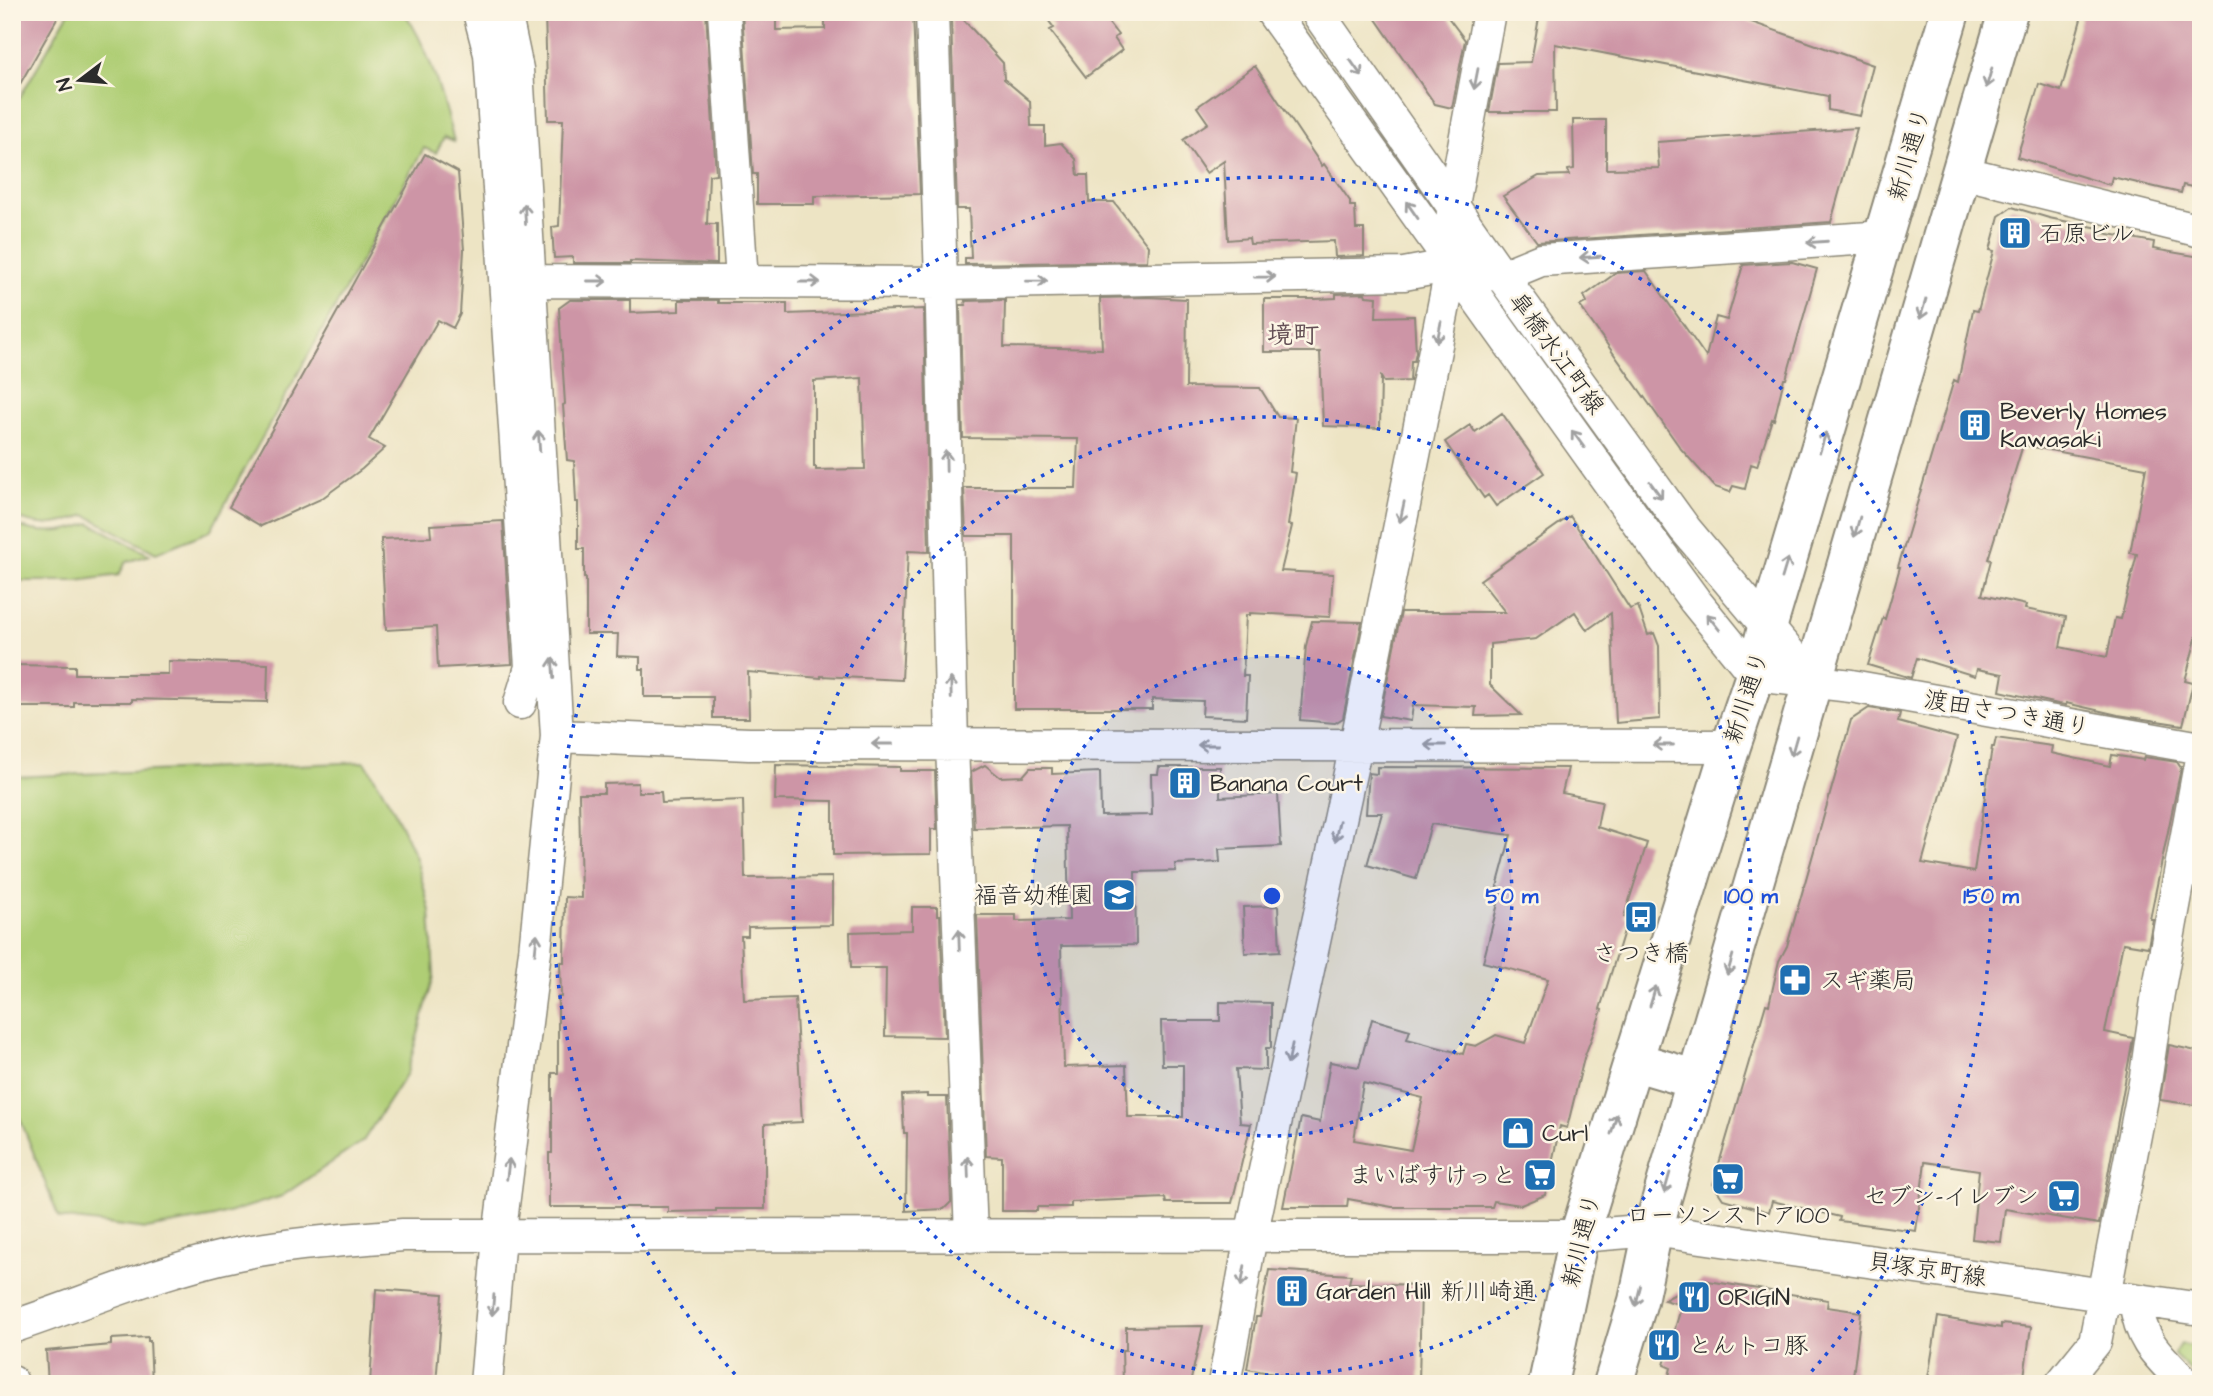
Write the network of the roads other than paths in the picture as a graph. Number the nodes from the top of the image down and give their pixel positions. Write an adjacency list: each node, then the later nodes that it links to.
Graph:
1 (479, 12): 24 (street)
2 (505, 12): 18 (street, one-way to 2)
3 (724, 12): 19 (street)
4 (932, 12): 20 (street)
5 (1272, 12): 16 (street, 皐橋水江町線, one-way to 5)
6 (1317, 12): 12 (street, 皐橋水江町線, one-way to 12)
7 (1489, 12): 12 (street, one-way to 12)
8 (1950, 12): 10 (main road, 新川通り)
9 (2008, 12): 11 (main road, one-way to 11)
10 (1907, 159): 11 (main road); 14 (main road, 新川通り)
11 (1961, 172): 13 (street); 15 (main road)
12 (1453, 205): 16 (street); 17 (street, 皐橋水江町線)
13 (2201, 231)
14 (1885, 237): 15 (main road); 17 (street, one-way to 17); 21 (main road, 新川通り, one-way to 14)
15 (1937, 254): 23 (main road, one-way to 23)
16 (1452, 265): 17 (street); 20 (street, one-way to 16); 22 (street, 皐橋水江町線, one-way to 16); 27 (street, one-way to 27)
17 (1502, 276): 21 (street, 皐橋水江町線, one-way to 21)
18 (529, 281): 19 (street, one-way to 19); 25 (street, one-way to 18)
19 (742, 281): 20 (street, one-way to 20)
20 (941, 282): 26 (street, one-way to 20)
21 (1767, 628): 22 (main road, 新川通り); 23 (street, 皐橋水江町線)
22 (1755, 676): 23 (street, 渡田さつき通り); 28 (main road, 新川通り)
23 (1813, 681): 29 (street, 渡田さつき通り); 32 (main road, one-way to 32)
24 (520, 703)
25 (557, 736): 26 (street, one-way to 25); 37 (street, one-way to 25)
26 (952, 745): 27 (street, one-way to 26); 34 (street, one-way to 26)
27 (1356, 745): 28 (street, one-way to 27); 35 (street, one-way to 35)
28 (1731, 746): 31 (main road, 新川通り, one-way to 28)
29 (2201, 748)
30 (2201, 759): 38 (street)
31 (1633, 1061): 32 (main road); 36 (main road, 新川通り, one-way to 31)
32 (1697, 1080): 33 (main road, one-way to 33)
33 (1653, 1230): 36 (street, 貝塚京町線); 38 (street, 貝塚京町線); 45 (main road, one-way to 45)
34 (971, 1236): 35 (street, 貝塚京町線); 37 (street, 貝塚京町線)
35 (1251, 1236): 36 (street, 貝塚京町線); 43 (street, one-way to 43)
36 (1579, 1236): 44 (main road, 新川通り)
37 (499, 1237): 41 (street, 貝塚京町線); 42 (street, one-way to 42)
38 (2104, 1295): 39 (street, 貝塚京町線); 46 (street)
39 (2135, 1300): 40 (street, 貝塚京町線); 47 (street)
40 (2201, 1309)
41 (12, 1327)
42 (486, 1384)
43 (1224, 1384)
44 (1548, 1384)
45 (1613, 1384)
46 (2061, 1384)
47 (2186, 1384)

